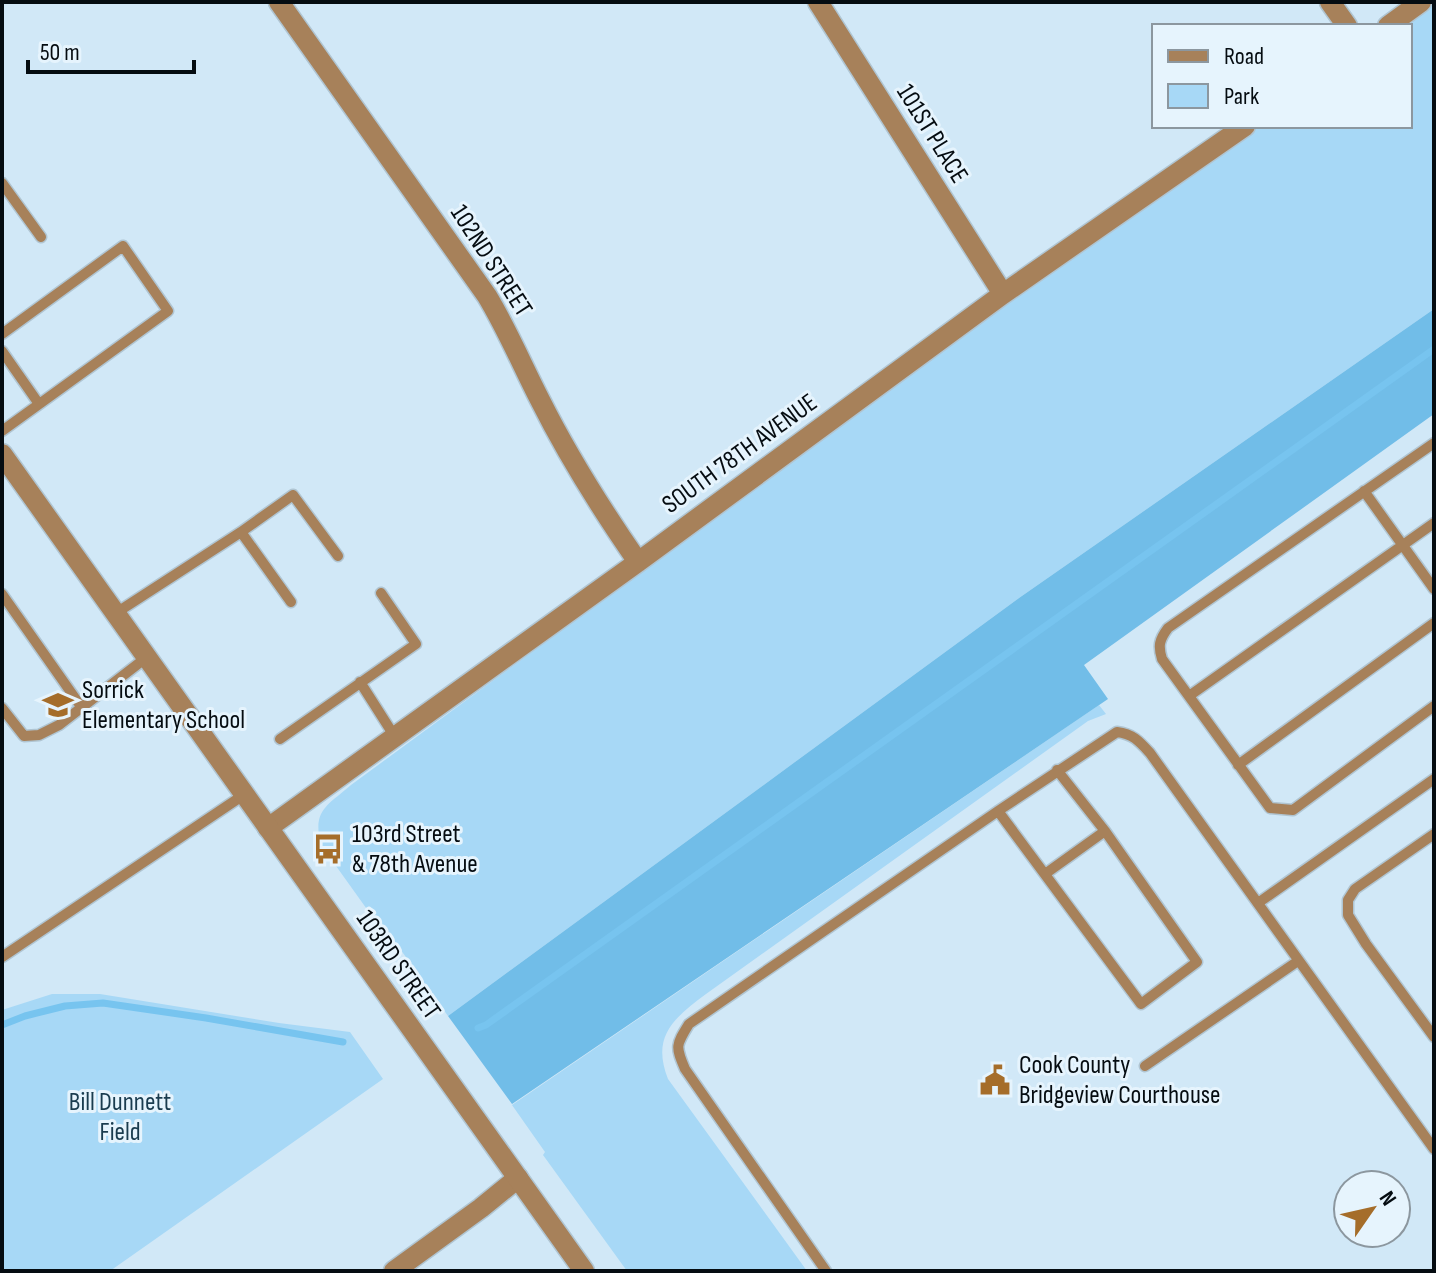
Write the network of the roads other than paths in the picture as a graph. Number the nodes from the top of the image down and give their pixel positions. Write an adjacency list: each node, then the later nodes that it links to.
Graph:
1 (279, 2): 22 (street, 102ND STREET)
2 (818, 2): 10 (street, 101ST PLACE)
3 (1330, 2): 5 (street)
4 (1421, 2): 6 (street)
5 (1346, 24)
6 (1391, 24)
7 (1242, 128): 10 (street, SOUTH 78TH AVENUE)
8 (2, 184): 9 (lane)
9 (41, 237)
10 (1003, 294): 22 (street, SOUTH 78TH AVENUE)
11 (2, 334): 13 (lane)
12 (2, 351): 13 (lane)
13 (39, 404): 14 (lane)
14 (2, 431)
15 (1434, 443): 17 (lane)
16 (2, 454): 27 (street, 103RD STREET)
17 (1364, 491): 20 (lane); 31 (lane)
18 (1434, 523): 20 (lane)
19 (241, 532): 21 (lane); 26 (lane); 27 (lane)
20 (1402, 545): 23 (lane); 31 (lane)
21 (338, 556)
22 (638, 562): 35 (street, SOUTH 78TH AVENUE)
23 (1434, 589)
24 (381, 593): 30 (lane)
25 (2, 594): 34 (lane)
26 (291, 602)
27 (116, 613): 29 (street, 103RD STREET)
28 (1434, 623): 37 (lane)
29 (147, 657): 34 (lane); 40 (street, 103RD STREET)
30 (360, 682): 35 (lane); 36 (lane)
31 (1189, 696): 37 (lane)
32 (1434, 706): 37 (lane)
33 (2, 708): 34 (lane)
34 (82, 708)
35 (395, 737): 42 (street, SOUTH 78TH AVENUE)
36 (280, 739)
37 (1238, 765)
38 (1057, 770): 41 (lane); 43 (lane); 46 (lane)
39 (1434, 779): 46 (lane)
40 (245, 794): 42 (street, 103RD STREET); 47 (lane)
41 (998, 811): 45 (lane); 55 (lane)
42 (268, 828): 52 (street, 103RD STREET)
43 (1105, 831): 45 (lane); 45 (lane)
44 (1434, 834): 49 (lane)
45 (1045, 874)
46 (1258, 903): 48 (lane)
47 (2, 957)
48 (1298, 961): 50 (lane); 51 (lane)
49 (1434, 1037)
50 (1145, 1066)
51 (1434, 1149)
52 (518, 1178): 53 (street); 54 (street, 103RD STREET)
53 (394, 1271)
54 (584, 1271)
55 (826, 1271)

